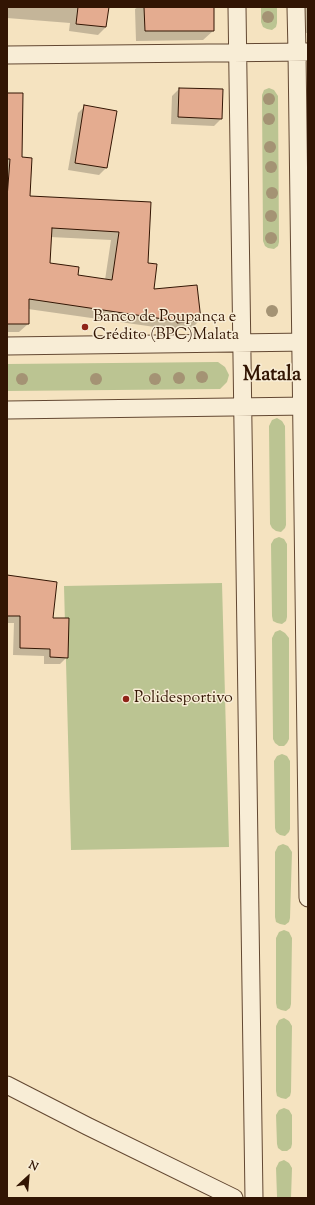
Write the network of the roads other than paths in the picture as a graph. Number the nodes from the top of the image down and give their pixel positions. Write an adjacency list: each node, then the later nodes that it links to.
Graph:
1 (237, 7): 4 (street)
2 (296, 7): 3 (street)
3 (303, 52): 4 (street); 6 (street)
4 (237, 53): 5 (street); 7 (street)
5 (7, 55)
6 (304, 342): 7 (street); 9 (street)
7 (242, 343): 8 (street); 10 (street)
8 (7, 346)
9 (305, 406): 10 (street); 12 (street)
10 (242, 407): 11 (street); 16 (street)
11 (7, 410)
12 (307, 657): 13 (street)
13 (308, 898)
14 (7, 1085): 15 (street)
15 (234, 1198)
16 (254, 1198)

